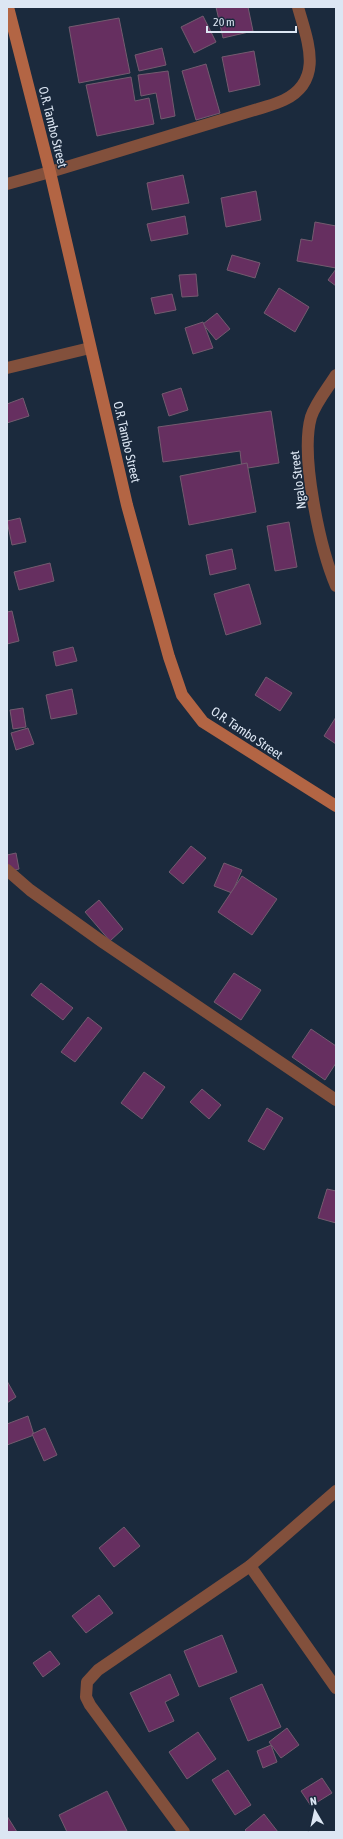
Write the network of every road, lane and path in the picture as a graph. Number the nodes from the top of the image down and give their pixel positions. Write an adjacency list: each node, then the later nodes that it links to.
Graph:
1 (8, 7): 3 (street, O.R. Tambo Street)
2 (298, 7): 3 (street)
3 (50, 172): 4 (street); 5 (street, O.R. Tambo Street)
4 (7, 184)
5 (90, 348): 6 (street); 9 (street, O.R. Tambo Street)
6 (7, 368)
7 (336, 375): 8 (street, Ngalo Street)
8 (336, 586)
9 (336, 806)
10 (7, 870): 11 (street)
11 (336, 1100)
12 (336, 1491): 13 (street)
13 (250, 1566): 14 (street); 15 (street)
14 (336, 1688)
15 (184, 1832)

